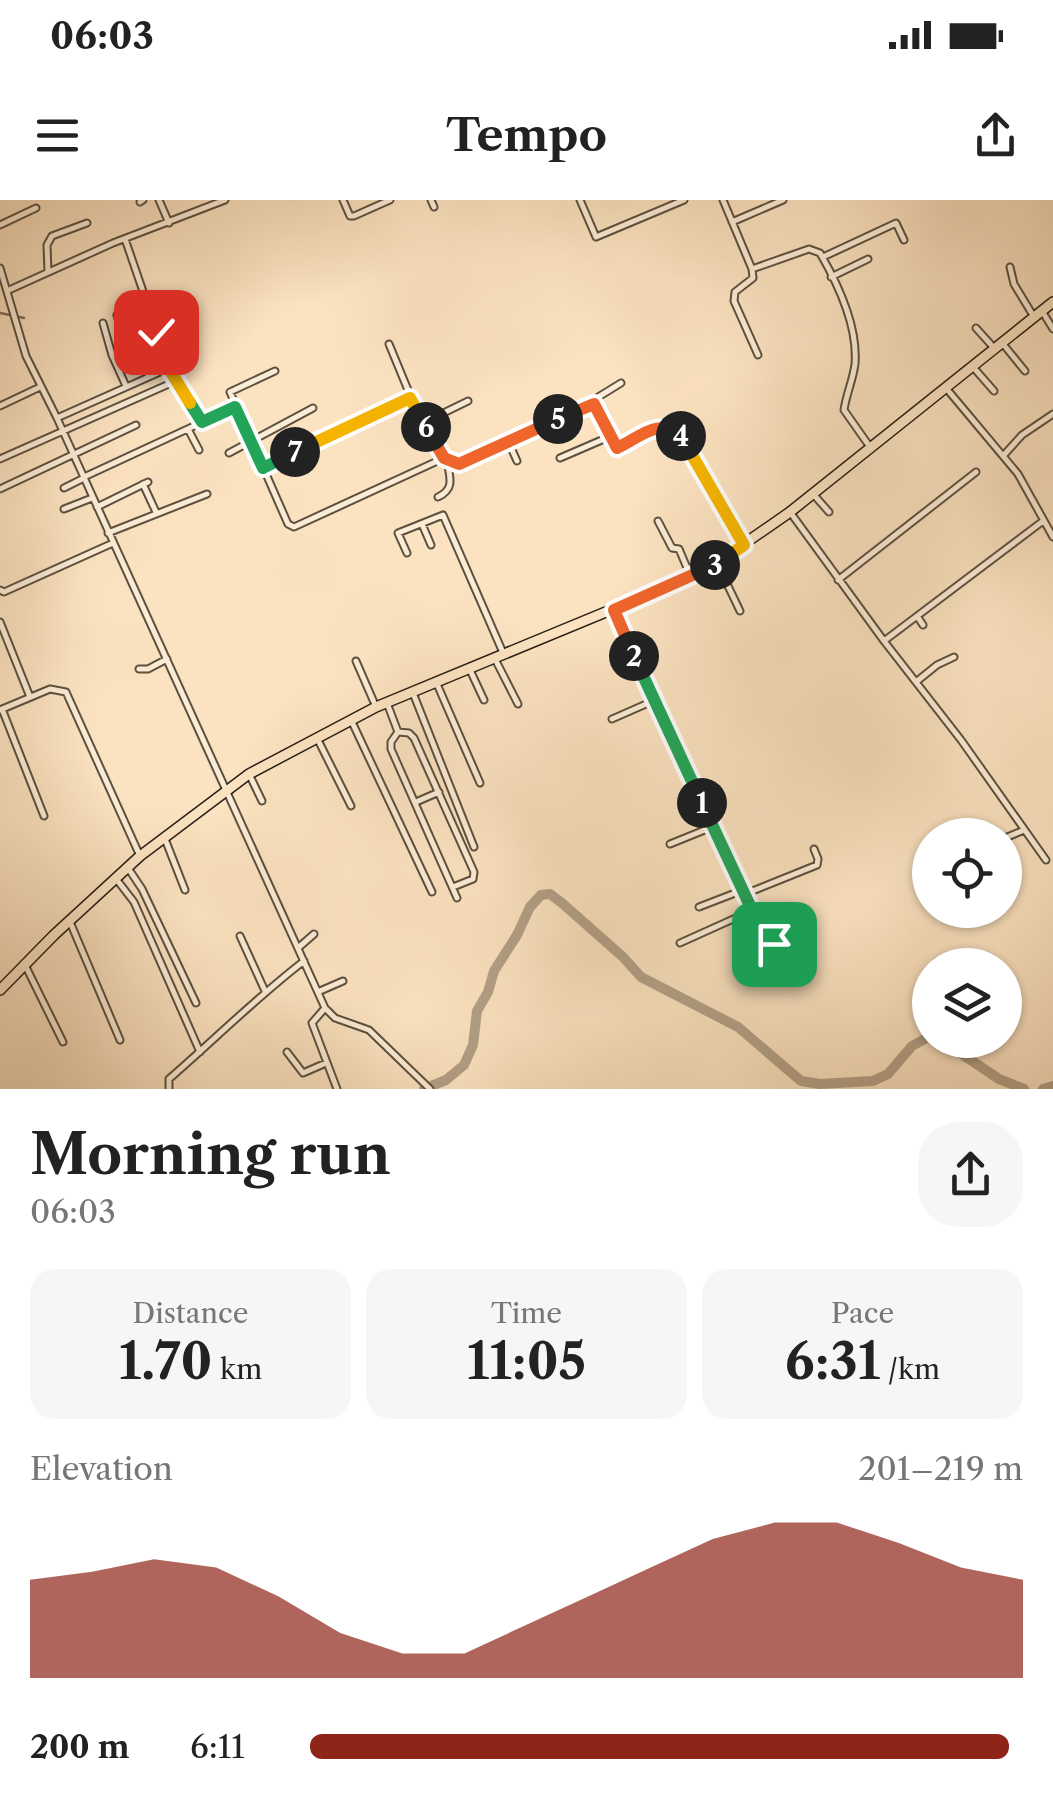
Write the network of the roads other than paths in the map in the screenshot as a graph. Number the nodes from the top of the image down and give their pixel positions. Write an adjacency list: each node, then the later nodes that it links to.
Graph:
1 (158, 200): 12 (street)
2 (226, 200): 12 (street)
3 (343, 200): 4 (street)
4 (390, 200)
5 (580, 200): 6 (street)
6 (684, 200)
7 (723, 200): 10 (street)
8 (783, 200): 10 (street)
9 (36, 208): 13 (street)
10 (732, 222): 20 (street)
11 (87, 223): 21 (street)
12 (168, 223): 14 (street)
13 (0, 225)
14 (125, 239): 21 (street); 33 (street)
15 (904, 240): 16 (street)
16 (823, 257): 20 (street); 22 (street)
17 (868, 259): 22 (street)
18 (1010, 267): 24 (street)
19 (0, 268): 23 (street)
20 (752, 269): 31 (street)
21 (48, 272): 23 (street)
22 (832, 276): 60 (street)
23 (8, 290): 40 (street)
24 (1046, 309): 28 (street); 30 (main road)
25 (117, 316): 36 (street)
26 (103, 323): 39 (street)
27 (976, 328): 30 (street)
28 (1053, 329)
29 (390, 344): 43 (street)
30 (998, 346): 32 (main road); 35 (street)
31 (758, 355)
32 (972, 366): 41 (main road); 42 (street)
33 (169, 368): 36 (street); 51 (street)
34 (275, 370): 47 (street)
35 (1025, 372)
36 (148, 376): 39 (street)
37 (621, 383): 45 (street)
38 (169, 384): 56 (street)
39 (126, 386): 50 (street)
40 (40, 387): 46 (street); 50 (street)
41 (946, 388): 60 (main road); 64 (street)
42 (994, 391)
43 (410, 398): 52 (street); 69 (street)
44 (468, 400): 52 (street)
45 (594, 404): 57 (street); 59 (street)
46 (0, 406)
47 (235, 407): 51 (street); 58 (street)
48 (314, 408): 58 (street)
49 (1051, 415): 54 (street); 64 (street)
50 (57, 418): 56 (street)
51 (202, 422): 55 (street)
52 (423, 423): 67 (street)
53 (136, 425): 63 (street)
54 (1053, 426)
55 (188, 428): 61 (street); 71 (street)
56 (62, 430): 63 (street); 66 (street)
57 (611, 436): 65 (street); 90 (street)
58 (250, 439): 62 (street); 69 (street)
59 (508, 440): 67 (street); 68 (street)
60 (870, 447): 74 (main road)
61 (199, 450)
62 (229, 452)
63 (73, 455): 71 (street); 73 (street)
64 (1003, 456): 84 (street)
65 (560, 458)
66 (0, 459)
67 (446, 459): 69 (street); 76 (street)
68 (517, 461)
69 (263, 468)
70 (976, 472): 94 (street)
71 (84, 478): 72 (street); 77 (street)
72 (64, 488)
73 (0, 489)
74 (812, 492): 81 (main road); 82 (street)
75 (207, 494): 80 (street)
76 (438, 497)
77 (92, 498): 78 (street); 79 (street)
78 (96, 507): 80 (street); 86 (street)
79 (64, 509)
80 (156, 512): 86 (street)
81 (790, 512): 90 (main road); 94 (street)
82 (829, 512)
83 (658, 521): 93 (street)
84 (1042, 521): 87 (street); 98 (street)
85 (422, 524): 89 (street); 91 (street); 104 (street)
86 (108, 534): 88 (street)
87 (1053, 537)
88 (113, 543): 95 (street); 106 (street)
89 (431, 545)
90 (744, 545): 92 (main road)
91 (406, 552)
92 (718, 563): 93 (main road); 97 (street)
93 (691, 578): 96 (main road)
94 (838, 580): 102 (street)
95 (0, 590)
96 (614, 610): 104 (main road); 115 (street)
97 (740, 611)
98 (917, 616): 100 (street); 102 (street)
99 (0, 622): 101 (street)
100 (923, 625)
101 (8, 640): 103 (street); 113 (street)
102 (884, 641): 110 (street)
103 (0, 644)
104 (500, 657): 109 (main road); 116 (street)
105 (954, 658): 110 (street)
106 (168, 660): 108 (street); 125 (street)
107 (356, 661): 117 (street)
108 (139, 669)
109 (470, 670): 111 (main road); 114 (street)
110 (916, 682): 132 (street)
111 (437, 684): 112 (main road); 124 (street)
112 (412, 693): 117 (main road); 135 (street)
113 (30, 697): 118 (street); 137 (street)
114 (484, 700)
115 (653, 701): 119 (street); 131 (street)
116 (518, 704)
117 (382, 705): 120 (main road); 121 (street)
118 (1, 710): 130 (street)
119 (612, 719)
120 (350, 720): 122 (main road); 143 (street)
121 (398, 732): 126 (street); 128 (street)
122 (317, 737): 123 (main road); 129 (street)
123 (249, 774): 125 (main road); 127 (street)
124 (480, 783)
125 (224, 792): 133 (main road); 153 (street)
126 (439, 792): 128 (street); 141 (street)
127 (262, 800)
128 (416, 802): 141 (street)
129 (352, 806)
130 (44, 816)
131 (712, 827): 134 (street); 144 (street)
132 (1024, 830): 138 (street)
133 (164, 836): 137 (main road); 142 (street)
134 (670, 844)
135 (474, 847)
136 (814, 849): 144 (street)
137 (140, 856): 139 (main road)
138 (1046, 860)
139 (128, 868): 140 (main road); 160 (street)
140 (118, 880): 148 (main road); 164 (street)
141 (454, 888): 145 (street)
142 (185, 890)
143 (432, 892)
144 (744, 892): 146 (street); 147 (street)
145 (458, 898)
146 (699, 908)
147 (751, 911): 150 (street); 152 (street)
148 (70, 922): 155 (main road); 162 (street)
149 (314, 934): 153 (street)
150 (809, 934)
151 (240, 936): 158 (street)
152 (680, 943)
153 (298, 948): 154 (street)
154 (304, 961): 158 (street); 159 (street)
155 (25, 964): 157 (main road); 163 (street)
156 (343, 981): 159 (street)
157 (0, 990)
158 (265, 991): 164 (street)
159 (320, 992): 161 (street)
160 (196, 1003)
161 (326, 1008): 166 (street); 169 (street)
162 (120, 1040)
163 (64, 1042)
164 (200, 1052): 167 (street)
165 (287, 1052): 166 (street)
166 (326, 1063): 168 (street)
167 (169, 1089)
168 (337, 1089)
169 (430, 1089)

